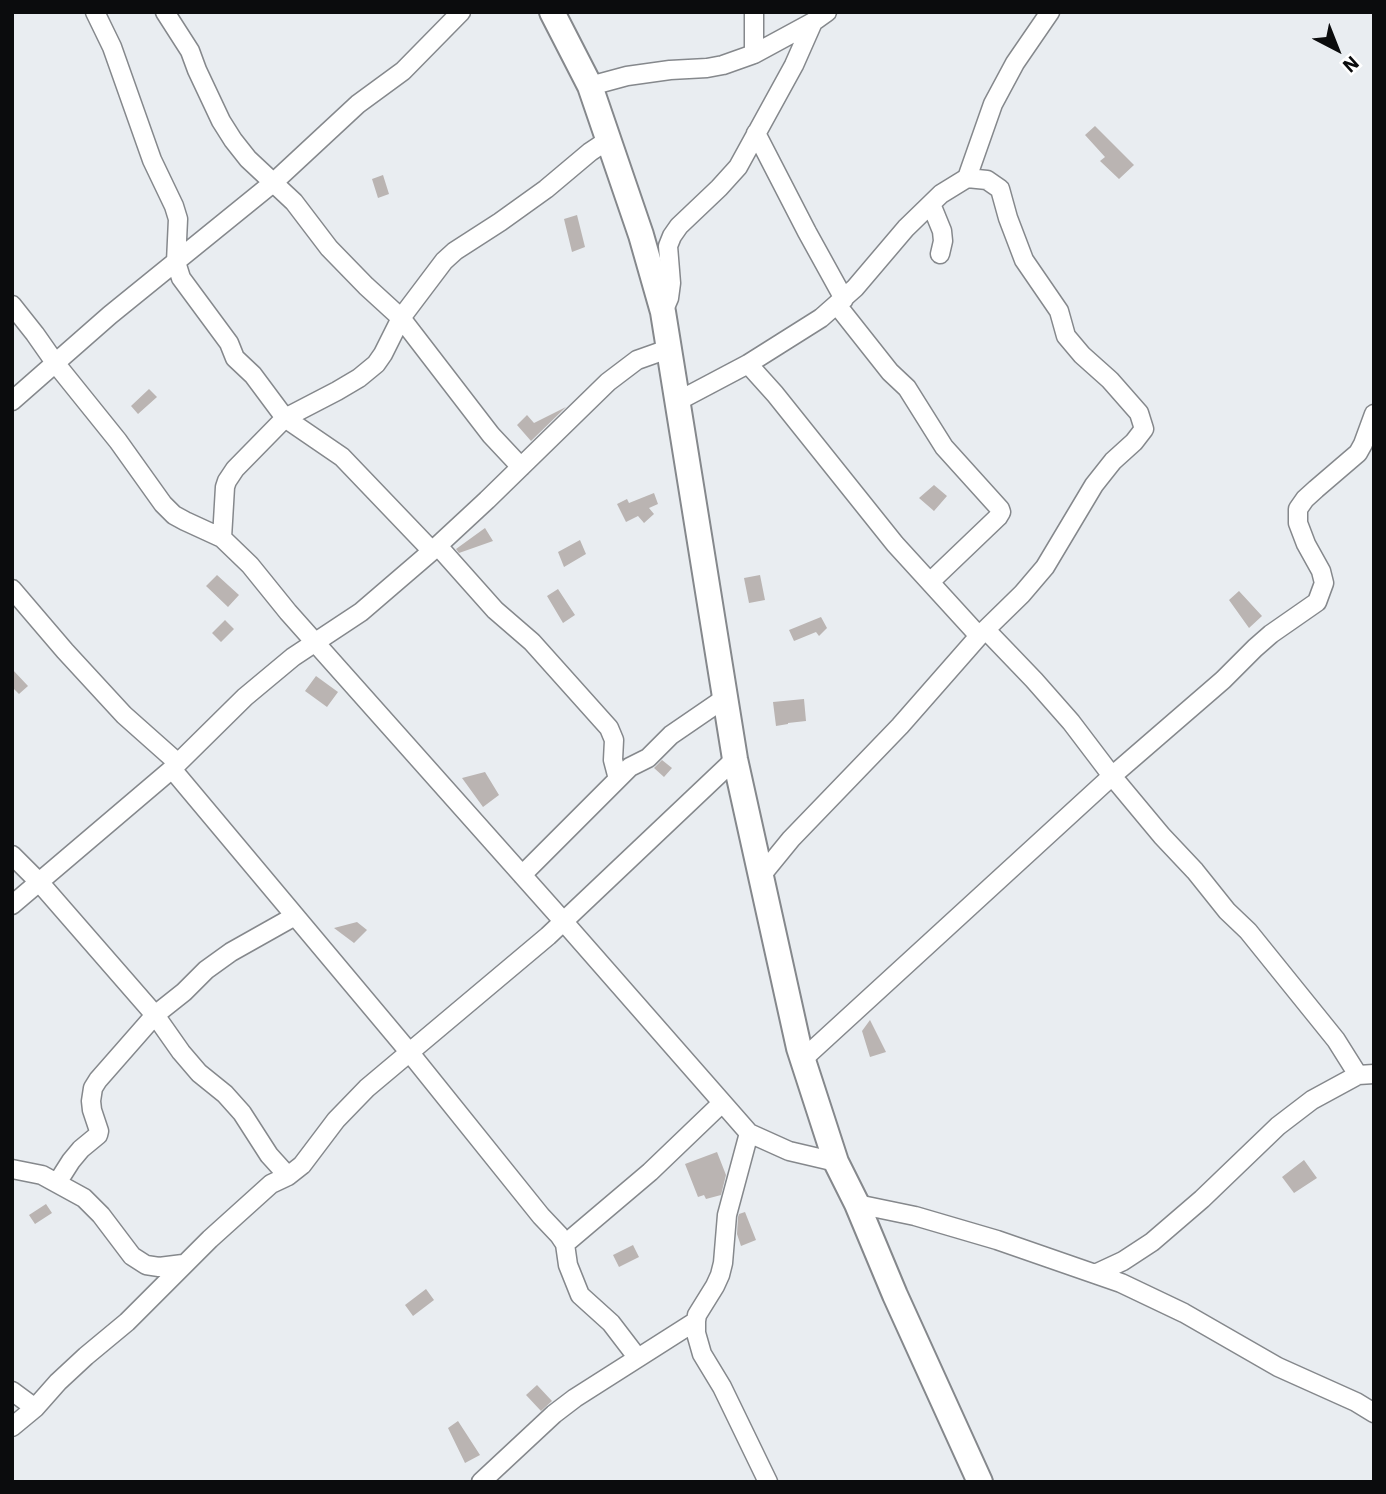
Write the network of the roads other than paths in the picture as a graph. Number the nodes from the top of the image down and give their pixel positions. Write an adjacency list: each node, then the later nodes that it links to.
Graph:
1 (95, 12): 16 (street)
2 (165, 12): 13 (street)
3 (461, 12): 13 (street)
4 (552, 12): 9 (main road)
5 (754, 12): 8 (street)
6 (1050, 12): 12 (street)
7 (820, 17): 8 (street); 10 (street)
8 (754, 54): 9 (street)
9 (590, 86): 11 (main road)
10 (756, 133): 17 (street); 19 (street)
11 (608, 140): 19 (main road); 20 (street)
12 (967, 177): 14 (street); 33 (street)
13 (274, 182): 16 (street); 20 (street)
14 (931, 204): 15 (street); 17 (street)
15 (940, 254)
16 (176, 261): 22 (street); 27 (street)
17 (841, 302): 23 (street); 31 (street)
18 (12, 305): 22 (street)
19 (663, 312): 21 (main road)
20 (401, 318): 27 (street); 28 (street)
21 (668, 349): 25 (main road); 28 (street)
22 (56, 364): 24 (street); 29 (street)
23 (748, 364): 25 (street); 31 (street)
24 (12, 401)
25 (678, 401): 35 (main road)
26 (1374, 414): 38 (street)
27 (285, 418): 29 (street); 30 (street)
28 (522, 467): 30 (street)
29 (222, 538): 34 (street)
30 (435, 548): 34 (street); 39 (street)
31 (930, 582): 33 (street)
32 (12, 589): 37 (street)
33 (983, 633): 38 (street); 42 (street)
34 (316, 642): 37 (street); 41 (street)
35 (725, 698): 36 (main road); 39 (street)
36 (735, 759): 42 (main road); 46 (street)
37 (175, 766): 43 (street); 45 (street)
38 (1112, 776): 49 (street); 50 (street)
39 (618, 779): 41 (street)
40 (12, 855): 43 (street)
41 (522, 875): 46 (street)
42 (760, 877): 49 (main road)
43 (40, 883): 44 (street); 47 (street)
44 (12, 905)
45 (295, 916): 47 (street); 48 (street)
46 (564, 922): 48 (street); 51 (street)
47 (155, 1015): 55 (street); 56 (street)
48 (410, 1053): 55 (street); 58 (street)
49 (803, 1059): 53 (main road)
50 (1366, 1075): 60 (street)
51 (722, 1103): 52 (street); 58 (street)
52 (749, 1133): 53 (street); 61 (street)
53 (836, 1162): 57 (main road)
54 (12, 1168): 56 (street)
55 (288, 1177): 59 (street)
56 (57, 1183): 59 (street)
57 (857, 1204): 60 (street); 69 (main road)
58 (565, 1244): 62 (street)
59 (183, 1264): 64 (street)
60 (1095, 1274): 65 (street)
61 (696, 1321): 62 (street); 68 (street)
62 (637, 1357): 67 (street)
63 (12, 1391): 64 (street)
64 (35, 1408): 66 (street)
65 (1374, 1413)
66 (12, 1427)
67 (481, 1482)
68 (768, 1482)
69 (980, 1482)

